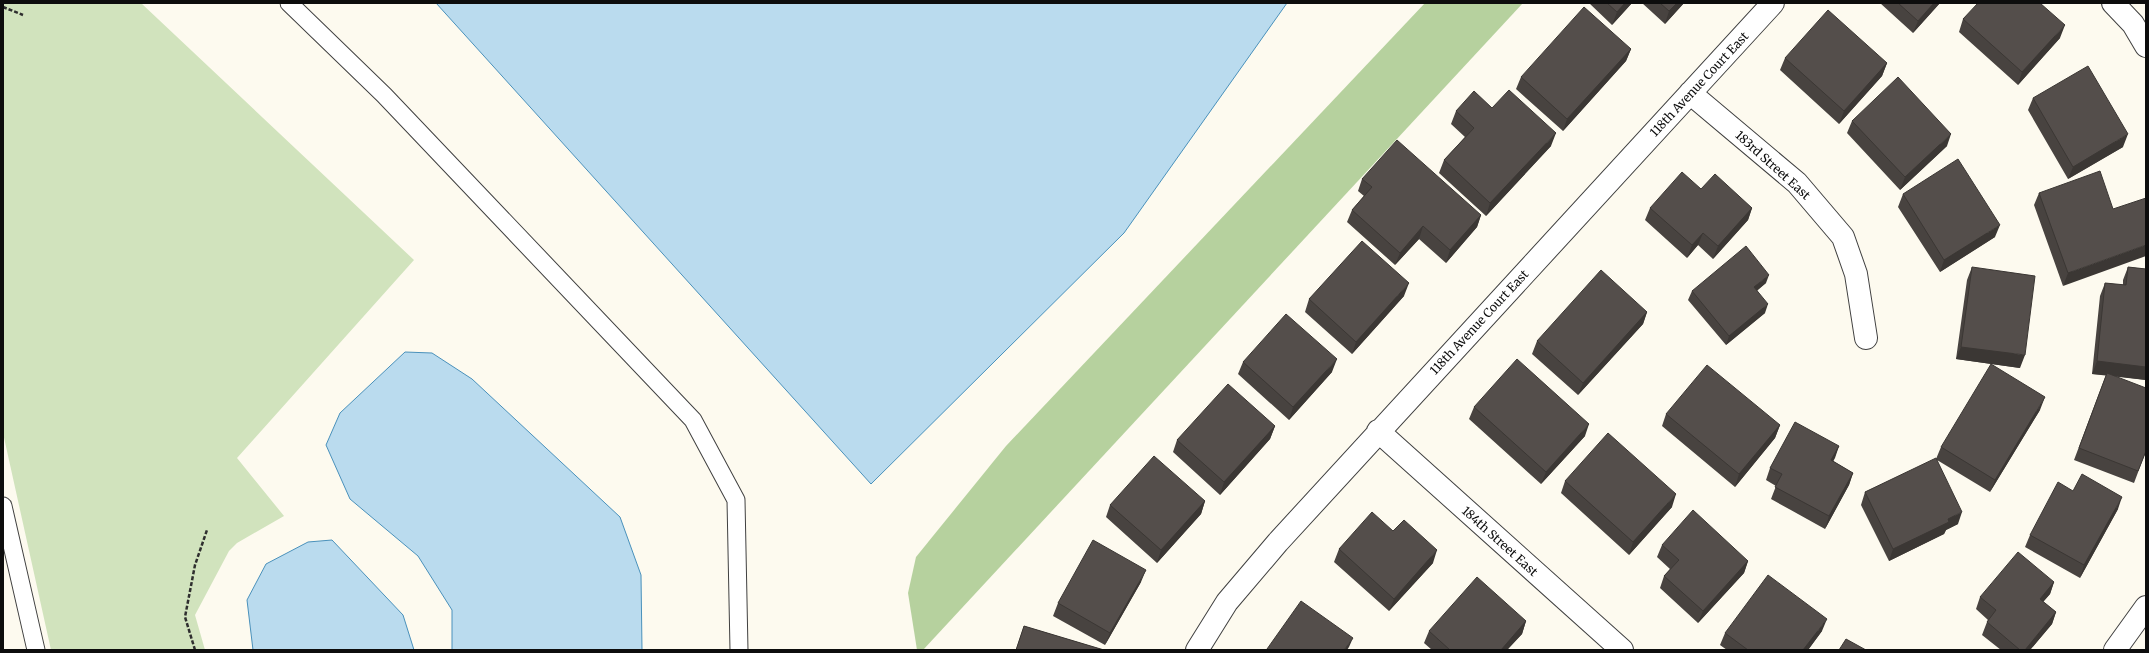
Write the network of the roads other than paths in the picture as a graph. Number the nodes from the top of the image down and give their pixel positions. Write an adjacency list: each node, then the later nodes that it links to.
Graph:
1 (289, 3): 11 (lane)
2 (1773, 3): 5 (street, 118th Avenue Court East)
3 (2113, 3): 4 (street)
4 (2146, 46)
5 (1690, 93): 6 (street, 183rd Street East); 7 (street, 118th Avenue Court East)
6 (1866, 338)
7 (1378, 431): 12 (street, 118th Avenue Court East); 13 (street, 184th Street East)
8 (3, 506): 10 (lane)
9 (2145, 610): 14 (street)
10 (36, 650)
11 (739, 650)
12 (1197, 650)
13 (1622, 650)
14 (2115, 650)

